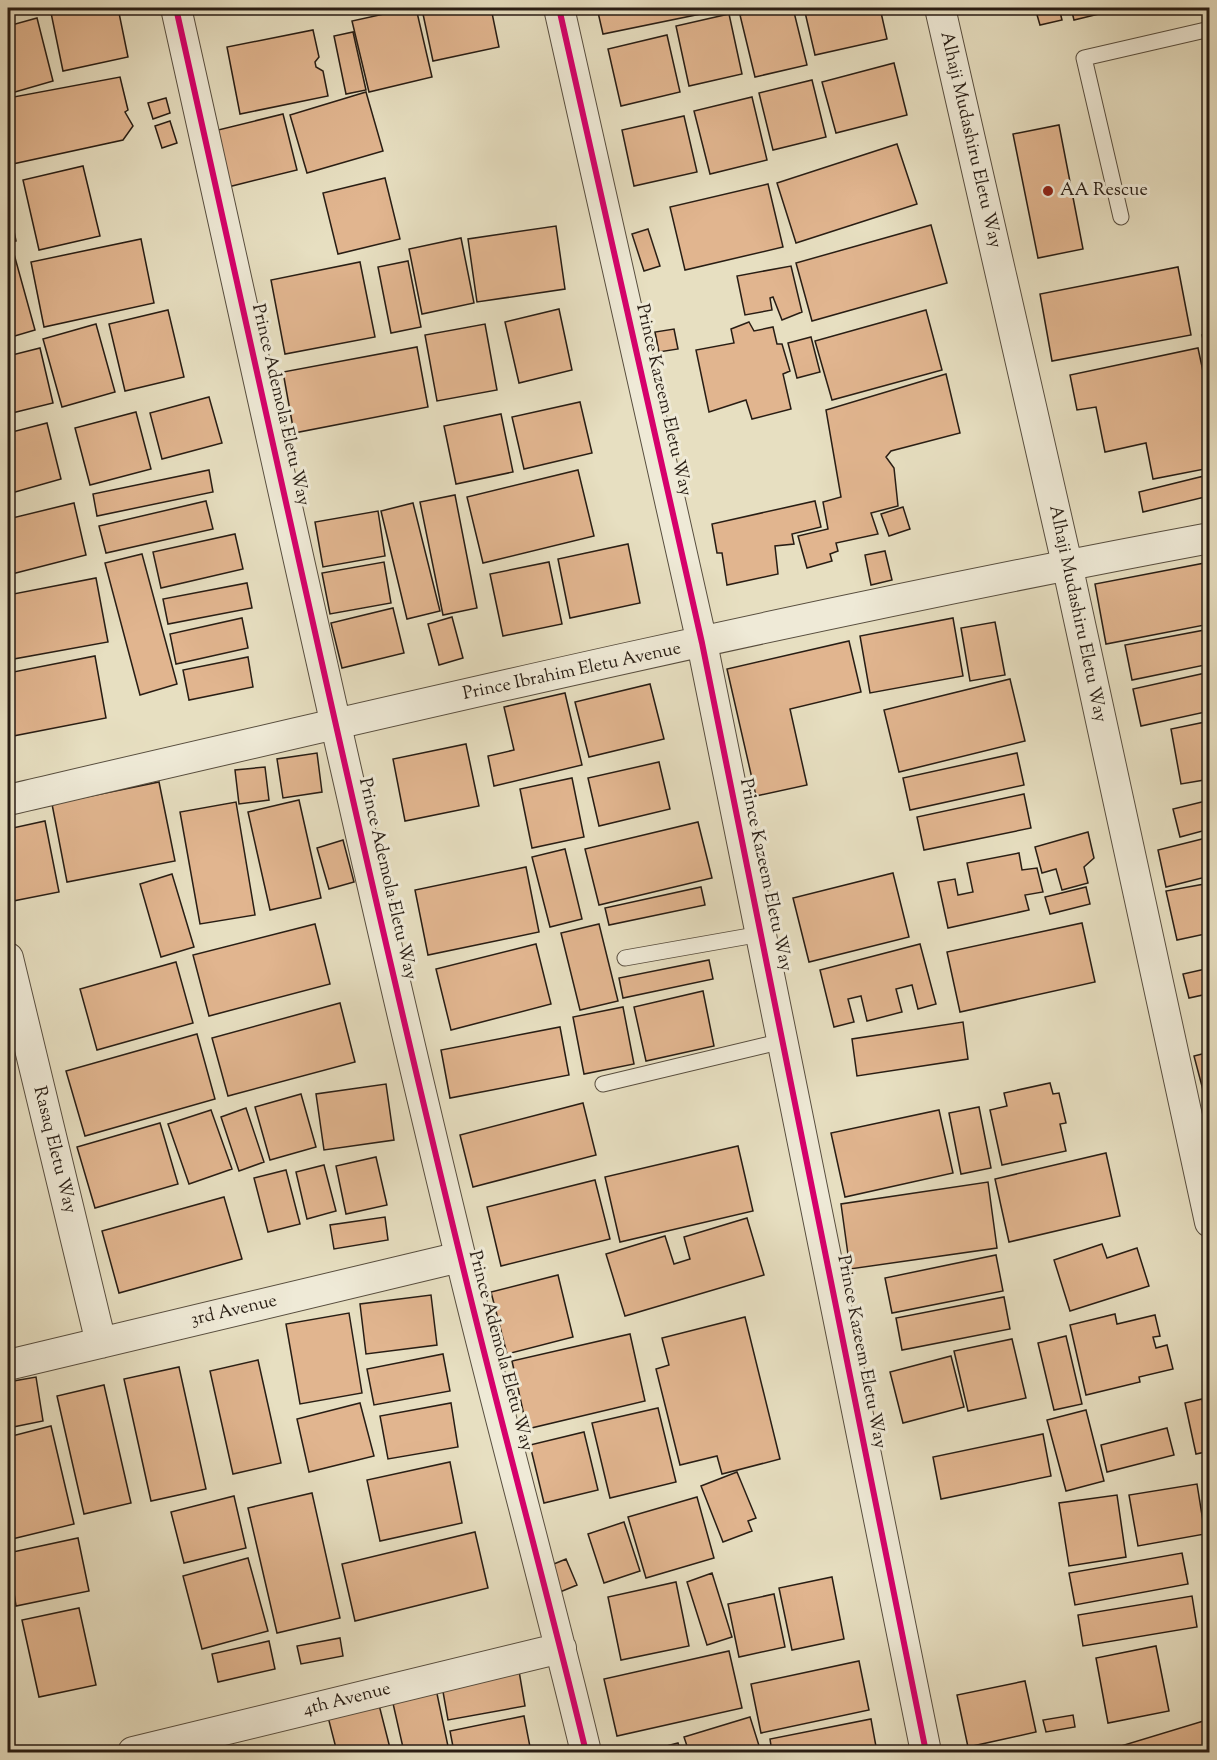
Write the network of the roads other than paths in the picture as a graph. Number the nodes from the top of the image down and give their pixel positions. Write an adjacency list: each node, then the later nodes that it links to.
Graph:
1 (176, 8): 9 (street, Prince Ademola Eletu Way)
2 (559, 8): 8 (street, Prince Kazeem Eletu Way)
3 (940, 8): 7 (street, Alhaji Mudashiru Eletu Way)
4 (1209, 28): 5 (lane)
5 (1121, 216)
6 (1209, 538): 7 (street, Prince Ibrahim Eletu Avenue)
7 (1067, 564): 8 (street, Prince Ibrahim Eletu Avenue); 16 (street, Alhaji Mudashiru Eletu Way)
8 (702, 643): 9 (street, Prince Ibrahim Eletu Avenue); 11 (street, Prince Kazeem Eletu Way)
9 (336, 724): 10 (street, Prince Ibrahim Eletu Avenue); 17 (street, Prince Ademola Eletu Way)
10 (8, 800)
11 (761, 934): 13 (lane); 14 (street, Prince Kazeem Eletu Way)
12 (8, 958): 18 (street, Rasaq Eletu Way)
13 (625, 958)
14 (783, 1041): 15 (lane); 23 (street, Prince Kazeem Eletu Way)
15 (603, 1084)
16 (1209, 1222)
17 (460, 1257): 18 (street, 3rd Avenue); 20 (street, Prince Ademola Eletu Way)
18 (101, 1342): 19 (street, 3rd Avenue)
19 (8, 1365)
20 (561, 1648): 21 (street, 4th Avenue); 22 (street, Prince Ademola Eletu Way)
21 (133, 1752)
22 (586, 1752)
23 (926, 1752)

